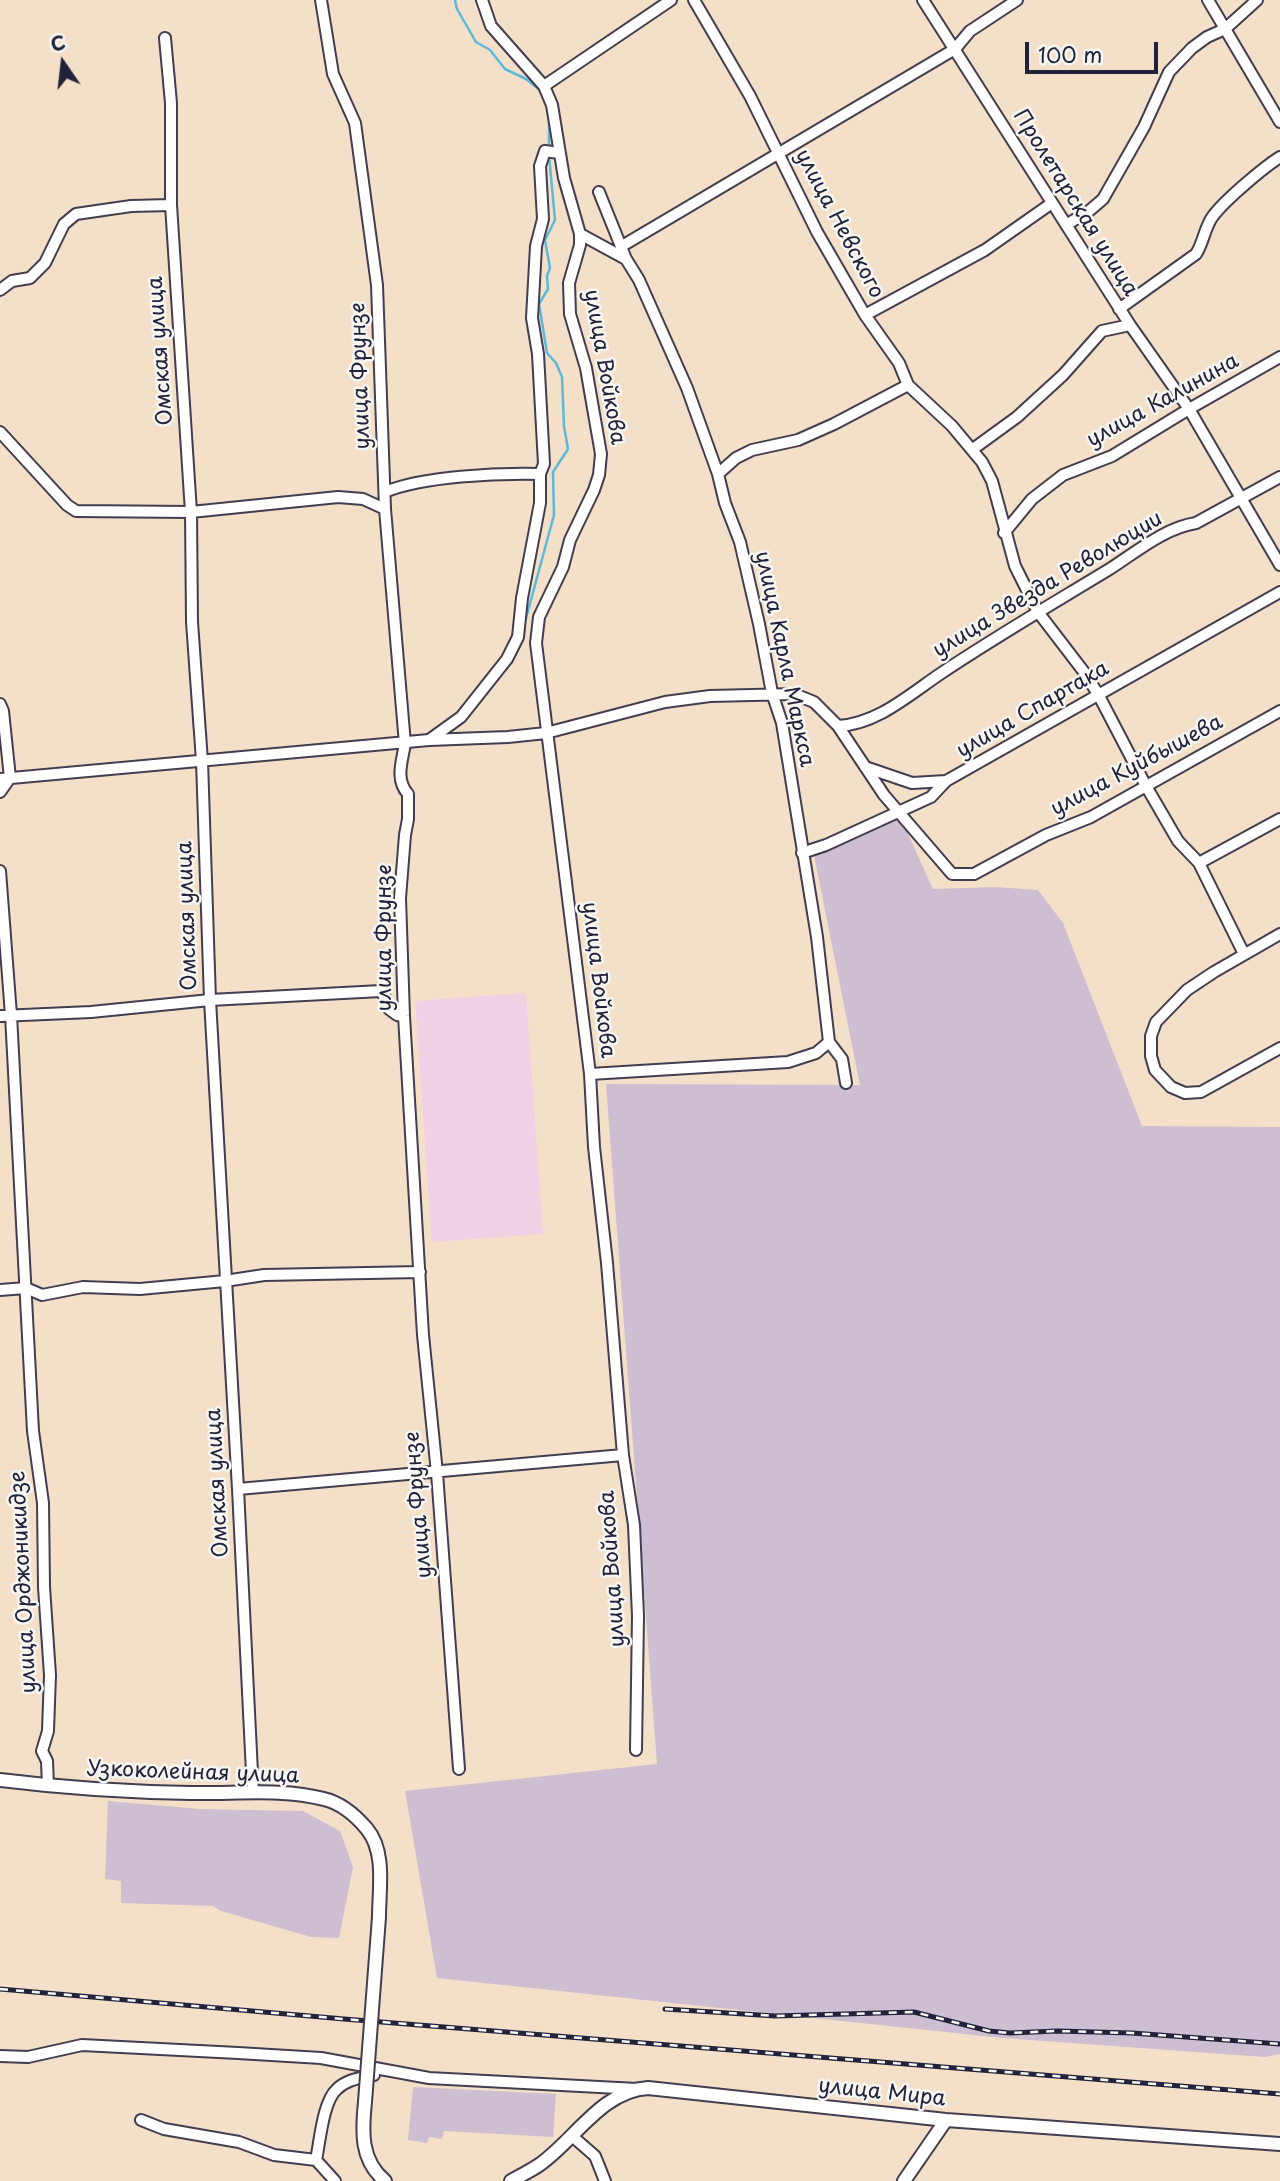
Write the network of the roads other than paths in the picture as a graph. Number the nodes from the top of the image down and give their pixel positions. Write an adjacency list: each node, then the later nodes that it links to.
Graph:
1 (321, 0): 36 (street, улица Фрунзе)
2 (482, 0): 12 (street)
3 (671, 0): 12 (street)
4 (694, 0): 15 (street, улица Невского)
5 (923, 0): 11 (street, Пролетарская улица)
6 (1017, 0): 11 (street)
7 (1208, 0): 9 (street)
8 (1257, 0): 9 (street)
9 (1226, 29): 13 (street); 20 (street)
10 (165, 38): 19 (street, Омская улица)
11 (954, 49): 15 (street); 18 (street, Пролетарская улица)
12 (544, 86): 14 (street)
13 (1280, 122)
14 (553, 152): 21 (street); 33 (street)
15 (780, 153): 22 (street); 26 (street, улица Невского)
16 (1280, 157): 25 (street)
17 (599, 192): 22 (street, улица Карла Маркса)
18 (1052, 202): 20 (street, Пролетарская улица); 26 (street)
19 (171, 205): 24 (street); 39 (street, Омская улица)
20 (1066, 225): 25 (street, Пролетарская улица)
21 (580, 234): 23 (street); 49 (street, улица Войкова)
22 (622, 246): 23 (street, улица Карла Маркса)
23 (626, 259): 34 (street, улица Карла Маркса)
24 (0, 290)
25 (1119, 309): 27 (street, Пролетарская улица)
26 (865, 315): 29 (street, улица Невского)
27 (1130, 325): 30 (street); 32 (street, Пролетарская улица)
28 (1280, 357): 30 (street, улица Калинина)
29 (908, 385): 32 (street, улица Невского); 34 (street)
30 (1189, 409): 37 (street); 40 (street, улица Калинина)
31 (0, 432): 39 (street)
32 (973, 449): 40 (street, улица Невского)
33 (540, 474): 36 (street); 50 (street)
34 (718, 474): 44 (street, улица Карла Маркса)
35 (1280, 477): 37 (street, улица Звезда Революции)
36 (385, 492): 38 (street, улица Фрунзе)
37 (1241, 500): 41 (street); 43 (street, улица Звезда Революции)
38 (385, 509): 39 (street); 51 (street, улица Фрунзе)
39 (191, 512): 52 (street, Омская улица)
40 (1004, 533): 43 (street, улица Невского)
41 (1280, 565)
42 (1280, 592): 45 (street, улица Спартака)
43 (1038, 612): 45 (street, улица Невского); 48 (street, улица Звезда Революции)
44 (772, 693): 48 (street); 49 (street); 60 (street, улица Карла Маркса)
45 (1098, 694): 55 (street, улица Спартака); 56 (street, улица Невского)
46 (0, 704): 54 (street)
47 (1280, 711): 56 (street, улица Куйбышева)
48 (838, 726): 53 (street)
49 (546, 733): 50 (street); 70 (street, улица Войкова)
50 (429, 740): 51 (street)
51 (405, 744): 52 (street); 67 (street, улица Фрунзе)
52 (202, 761): 54 (street); 65 (street, Омская улица)
53 (865, 767): 55 (street); 58 (street)
54 (5, 779): 57 (street)
55 (946, 781): 58 (street, улица Спартака)
56 (1146, 786): 58 (street, улица Куйбышева); 61 (street, улица Невского)
57 (0, 792)
58 (898, 810): 60 (street, улица Спартака)
59 (1280, 819): 61 (street)
60 (802, 853): 68 (street, улица Карла Маркса)
61 (1199, 863): 64 (street, улица Невского)
62 (0, 871): 66 (street, улица Орджоникидзе)
63 (1280, 934): 64 (street)
64 (1244, 954): 69 (street)
65 (210, 1000): 66 (street); 67 (street); 73 (street, Омская улица)
66 (5, 1015): 74 (street, улица Орджоникидзе)
67 (404, 1016): 72 (street, улица Фрунзе)
68 (829, 1042): 70 (street); 71 (street, улица Карла Маркса)
69 (1280, 1048)
70 (590, 1074): 76 (street, улица Войкова)
71 (846, 1083)
72 (420, 1272): 73 (street); 77 (street, улица Фрунзе)
73 (225, 1281): 74 (street); 78 (street, Омская улица)
74 (26, 1288): 75 (street); 82 (street, улица Орджоникидзе)
75 (0, 1290)
76 (623, 1455): 77 (street); 79 (street, улица Войкова)
77 (437, 1473): 78 (street); 80 (street, улица Фрунзе)
78 (238, 1489): 83 (street, Омская улица)
79 (636, 1750)
80 (459, 1769)
81 (0, 1780): 82 (street, Узкоколейная улица)
82 (48, 1786): 83 (street, Узкоколейная улица)
83 (253, 1793): 93 (street, Узкоколейная улица, bridge)
84 (0, 2056): 85 (street)
85 (391, 2071): 86 (street); 91 (street)
86 (637, 2089): 88 (street, улица Мира); 89 (street)
87 (141, 2120): 91 (street)
88 (946, 2120): 90 (street, улица Мира); 96 (street)
89 (572, 2136): 94 (street); 95 (street)
90 (1280, 2144)
91 (316, 2160): 92 (street)
92 (335, 2181)
93 (385, 2181)
94 (511, 2181)
95 (605, 2181)
96 (904, 2181)

